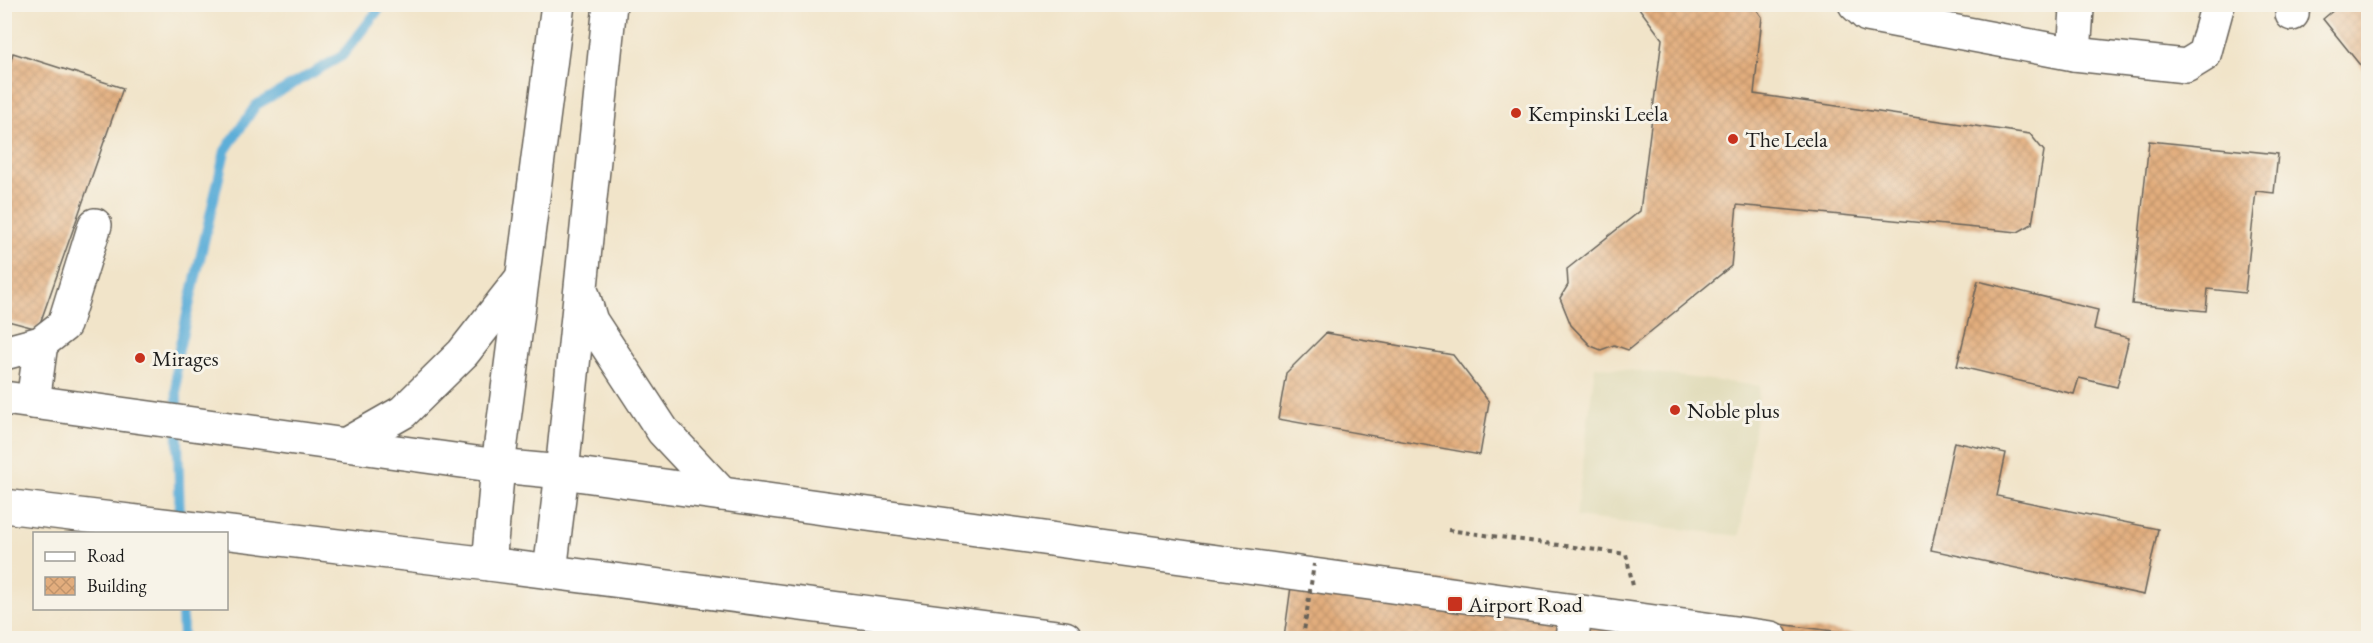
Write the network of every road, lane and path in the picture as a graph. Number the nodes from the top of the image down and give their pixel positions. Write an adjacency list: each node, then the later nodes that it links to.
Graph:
1 (558, 4): 9 (main road)
2 (610, 4): 10 (main road)
3 (1898, 4): 6 (main road)
4 (2074, 4): 7 (main road)
5 (2218, 4): 7 (main road)
6 (1861, 10): 7 (main road)
7 (2074, 54)
8 (95, 225): 11 (main road)
9 (523, 276): 14 (main road); 15 (main road)
10 (581, 290): 16 (main road); 17 (main road)
11 (41, 343): 12 (main road); 13 (main road)
12 (4, 353)
13 (19, 400): 14 (main road)
14 (345, 445): 15 (main road)
15 (498, 466): 16 (main road); 22 (main road)
16 (562, 472): 17 (main road); 24 (main road)
17 (722, 494): 26 (main road)
18 (4, 506): 20 (main road)
19 (1448, 530): 25 (path)
20 (221, 532)
21 (228, 533): 22 (main road)
22 (489, 564): 24 (main road)
23 (1314, 564): 29 (path, bridge)
24 (550, 572): 27 (main road)
25 (1641, 622): 26 (main road); 30 (main road)
26 (1573, 626)
27 (954, 632): 28 (main road)
28 (1065, 639)
29 (1303, 639)
30 (1771, 639)

